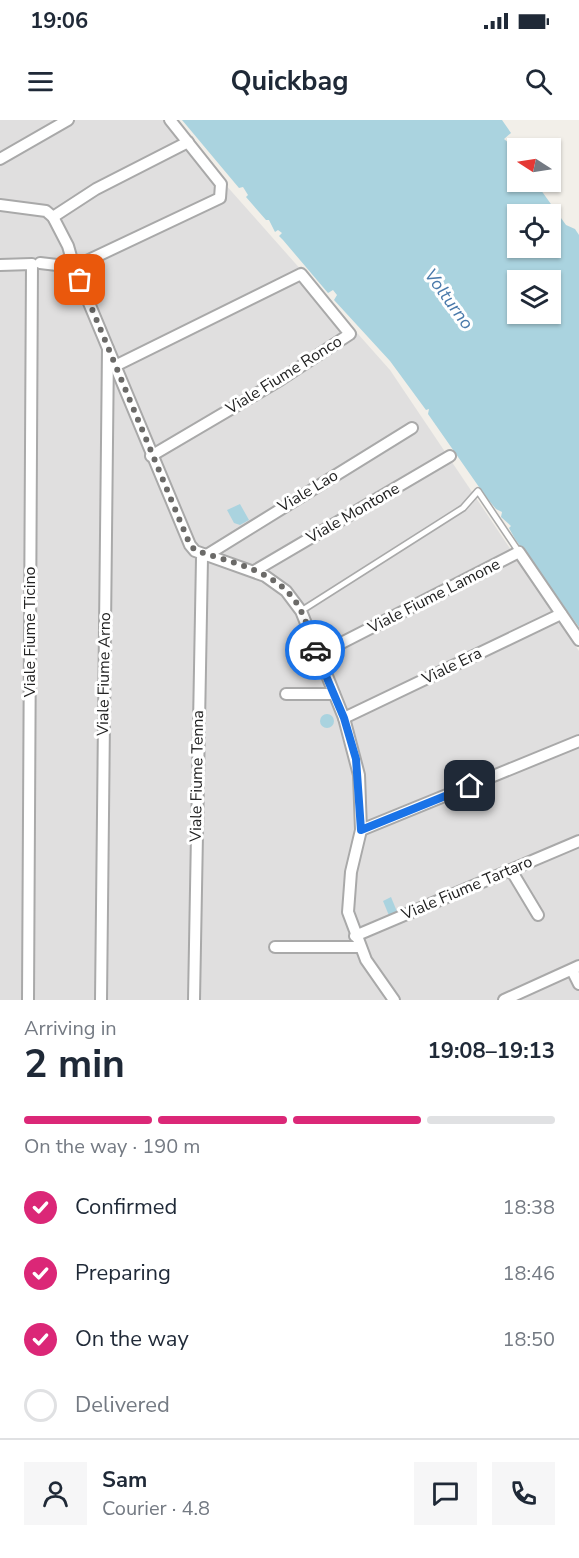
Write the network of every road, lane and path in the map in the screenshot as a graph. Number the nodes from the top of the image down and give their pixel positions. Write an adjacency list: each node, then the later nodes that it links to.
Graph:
1 (68, 120): 4 (street)
2 (170, 120): 3 (street)
3 (188, 142): 6 (street); 9 (street)
4 (0, 159)
5 (0, 205): 6 (street)
6 (54, 217): 9 (street)
7 (36, 264): 8 (street); 9 (street); 35 (street, Viale Fiume Ticino)
8 (0, 266)
9 (74, 267): 10 (street)
10 (108, 347): 11 (street); 36 (street, Viale Fiume Arno)
11 (115, 366): 13 (street); 13 (street, Viale Fiume Ronco)
12 (412, 428): 16 (street, Viale Lao)
13 (151, 456): 16 (street)
14 (450, 456): 17 (street, Viale Montone)
15 (519, 552): 18 (lane); 19 (street); 21 (street, Viale Fiume Lamone)
16 (205, 554): 17 (street); 37 (street, Viale Fiume Tenna)
17 (256, 570): 18 (street)
18 (301, 611): 21 (street)
19 (561, 614): 20 (street); 24 (street, Viale Era)
20 (579, 640)
21 (318, 655): 23 (street)
22 (286, 694): 23 (street)
23 (334, 694): 24 (street)
24 (344, 718): 26 (street)
25 (579, 741): 26 (street)
26 (361, 830): 30 (street)
27 (579, 841): 28 (street, Viale Fiume Tartaro)
28 (511, 870): 29 (street); 30 (street, Viale Fiume Tartaro)
29 (538, 915)
30 (355, 936): 32 (street)
31 (274, 947): 32 (street)
32 (360, 947): 38 (street)
33 (575, 968): 34 (street); 39 (street)
34 (579, 984)
35 (28, 1000)
36 (101, 1000)
37 (194, 1000)
38 (394, 1000)
39 (504, 1000)

